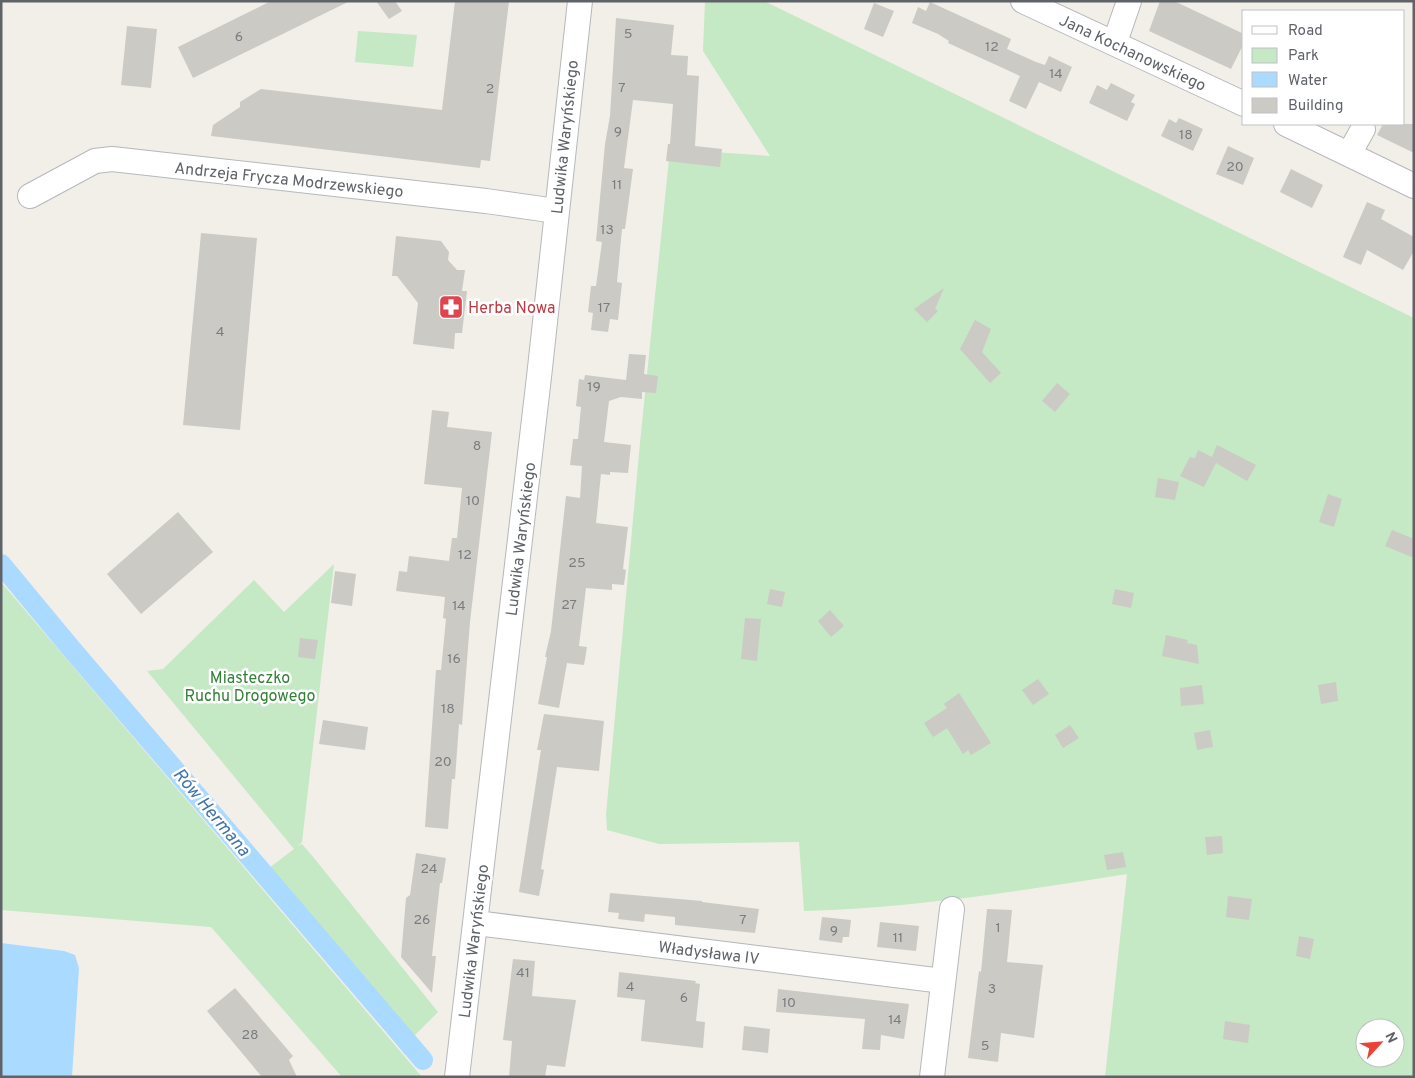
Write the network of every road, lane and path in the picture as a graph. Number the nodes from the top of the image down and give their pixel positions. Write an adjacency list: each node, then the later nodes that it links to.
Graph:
1 (580, 1): 11 (street, Ludwika Waryńskiego)
2 (1023, 1): 4 (street, Jana Kochanowskiego)
3 (1129, 1): 4 (street)
4 (1115, 42): 5 (street, Jana Kochanowskiego)
5 (1242, 103)
6 (1288, 125): 8 (street)
7 (1363, 129): 8 (street)
8 (1349, 154): 9 (street)
9 (1414, 186)
10 (30, 196): 11 (street, Andrzeja Frycza Modrzewskiego)
11 (556, 212): 13 (street, Ludwika Waryńskiego)
12 (952, 909): 14 (street)
13 (476, 923): 14 (street, Władysława IV); 15 (street, Ludwika Waryńskiego)
14 (943, 981): 16 (street)
15 (457, 1077)
16 (932, 1077)

